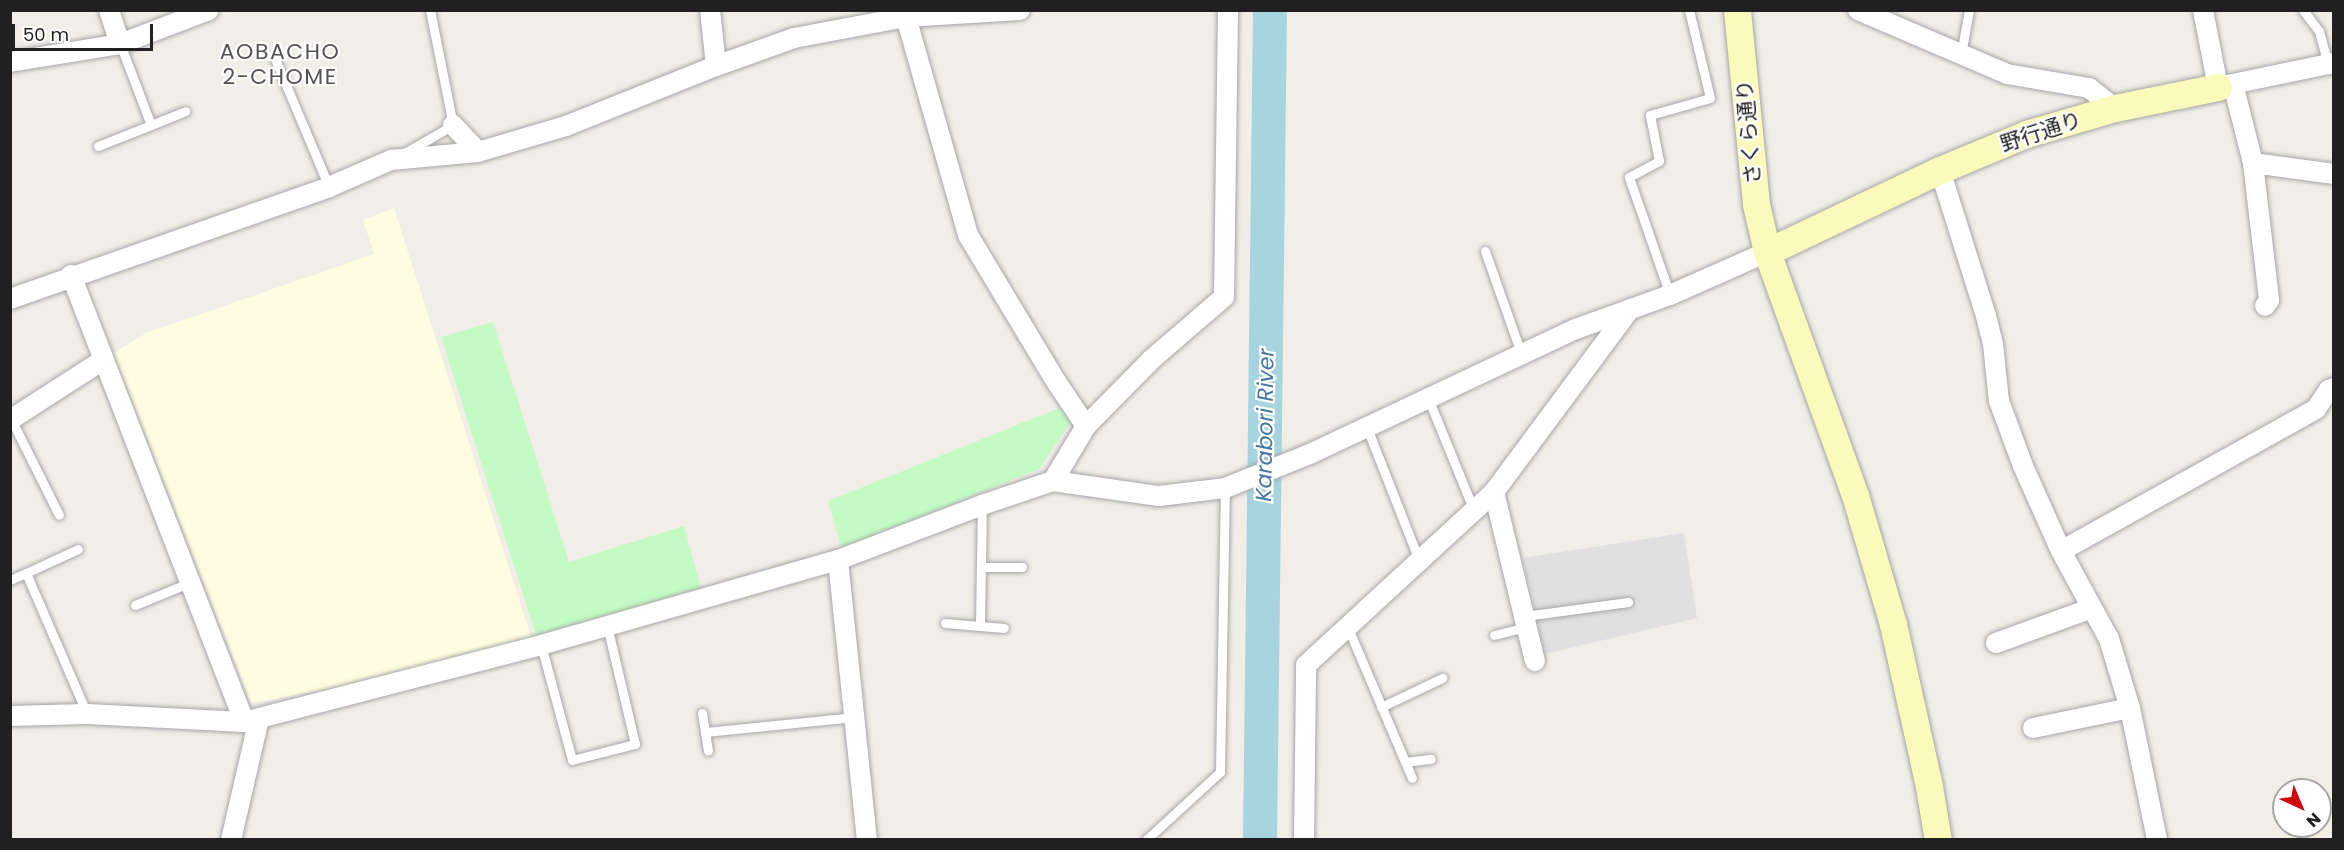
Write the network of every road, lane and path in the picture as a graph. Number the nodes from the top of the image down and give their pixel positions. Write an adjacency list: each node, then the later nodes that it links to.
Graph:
1 (109, 10): 14 (street)
2 (209, 10): 14 (street)
3 (430, 10): 24 (lane)
4 (710, 10): 19 (street)
5 (1020, 10): 13 (street)
6 (1228, 10): 44 (street)
7 (1689, 10): 35 (lane)
8 (1737, 10): 33 (street, さくら通り)
9 (1858, 10): 15 (street)
10 (1969, 10): 15 (lane)
11 (2203, 10): 20 (street)
12 (2303, 10): 18 (lane)
13 (906, 17): 19 (street); 44 (street)
14 (120, 44): 17 (street); 23 (lane)
15 (1961, 54): 21 (street)
16 (275, 59): 31 (lane)
17 (10, 63)
18 (2331, 64): 20 (street, 野行通り)
19 (716, 66): 26 (street)
20 (2225, 86): 21 (street, 野行通り); 28 (street)
21 (2115, 108): 29 (street, 野行通り)
22 (184, 111): 23 (lane)
23 (151, 124): 25 (lane)
24 (453, 125): 26 (street); 27 (lane)
25 (98, 146)
26 (478, 152): 27 (street)
27 (392, 160): 31 (street)
28 (2253, 163): 30 (street); 37 (street)
29 (1940, 170): 33 (street, 野行通り); 53 (street)
30 (2334, 174)
31 (329, 187): 34 (street)
32 (1485, 250): 39 (lane)
33 (1767, 252): 35 (street); 92 (street, さくら通り)
34 (71, 275): 36 (street); 40 (street)
35 (1670, 295): 38 (street)
36 (10, 299)
37 (2265, 306)
38 (1630, 309): 39 (street); 48 (street)
39 (1521, 353): 42 (street)
40 (103, 360): 43 (street); 60 (street)
41 (2334, 388): 53 (street)
42 (1428, 398): 45 (street); 50 (lane)
43 (11, 420): 51 (lane)
44 (1086, 426): 46 (street)
45 (1366, 428): 47 (street); 55 (lane)
46 (1053, 481): 47 (street); 49 (street)
47 (1231, 486): 90 (lane)
48 (1494, 492): 50 (street); 64 (street)
49 (982, 505): 54 (street); 56 (lane)
50 (1474, 511): 55 (street)
51 (59, 515)
52 (78, 549): 58 (lane)
53 (2061, 551): 63 (street)
54 (838, 560): 66 (street); 80 (street)
55 (1419, 560): 69 (street)
56 (981, 567): 57 (lane); 67 (lane)
57 (1022, 567)
58 (26, 573): 59 (lane); 78 (lane)
59 (10, 580)
60 (191, 582): 62 (lane); 81 (street)
61 (1628, 602): 64 (lane)
62 (135, 605)
63 (2092, 608): 71 (street); 76 (street)
64 (1527, 621): 70 (lane); 73 (street)
65 (945, 624): 67 (lane)
66 (607, 626): 72 (street); 72 (lane)
67 (981, 626): 68 (lane)
68 (1004, 628)
69 (1348, 628): 75 (lane); 91 (street)
70 (1494, 635)
71 (1996, 642)
72 (541, 645): 81 (street)
73 (1535, 661)
74 (1442, 678): 75 (lane)
75 (1381, 707): 86 (lane)
76 (2130, 708): 82 (street); 93 (street)
77 (702, 713): 83 (lane)
78 (87, 714): 79 (street); 81 (street)
79 (10, 716)
80 (855, 717): 83 (lane); 89 (street)
81 (252, 721): 88 (street)
82 (2033, 728)
83 (705, 732): 84 (lane)
84 (708, 751)
85 (1431, 759): 86 (lane)
86 (1405, 762): 87 (lane)
87 (1412, 778)
88 (231, 840)
89 (867, 840)
90 (1146, 840)
91 (1304, 840)
92 (1938, 840)
93 (2157, 840)

